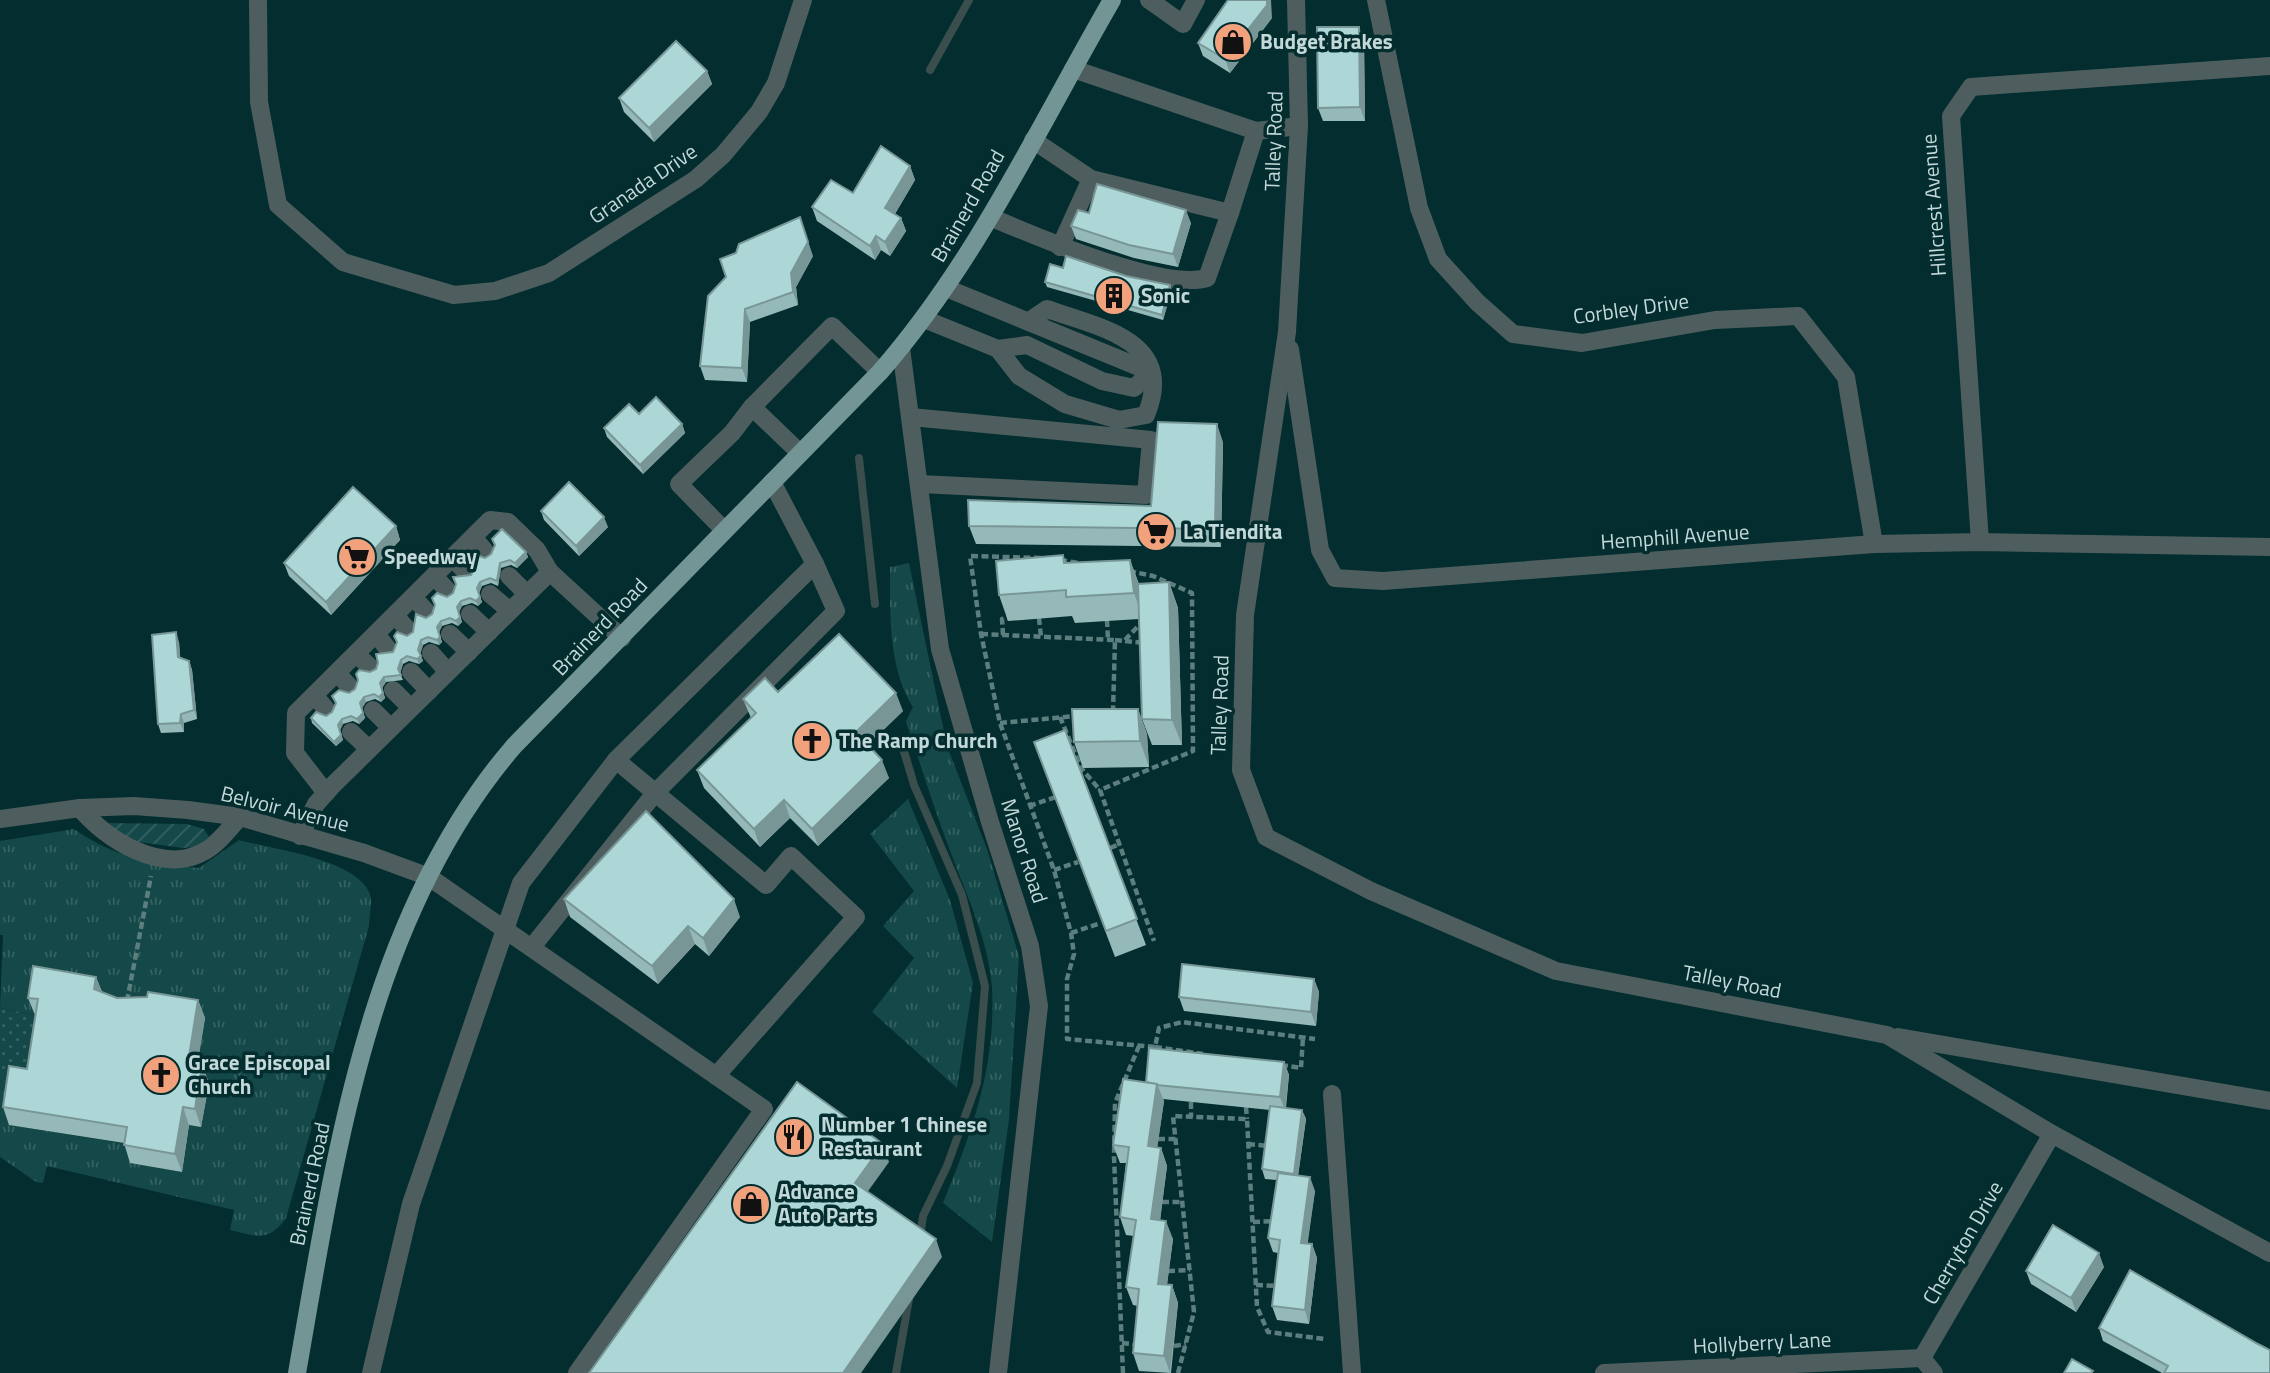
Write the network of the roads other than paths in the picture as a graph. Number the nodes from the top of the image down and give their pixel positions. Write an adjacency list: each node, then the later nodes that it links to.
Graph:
1 (258, 0): 2 (street, Granada Drive)
2 (803, 0)
3 (1149, 0): 4 (street)
4 (1196, 0)
5 (1296, 0): 10 (street, Talley Road)
6 (1376, 0): 32 (street, Corbley Drive)
7 (1110, 1): 9 (main road, Brainerd Road)
8 (2270, 66): 31 (street, Hillcrest Avenue)
9 (1073, 69): 11 (street); 12 (main road, Brainerd Road)
10 (1299, 126): 11 (street); 19 (street, Talley Road)
11 (1256, 131): 14 (street)
12 (1033, 140): 13 (street); 15 (main road, Brainerd Road)
13 (1091, 179): 14 (street); 16 (street)
14 (1230, 213): 16 (street)
15 (990, 217): 16 (street); 17 (main road, Brainerd Road)
16 (1060, 247)
17 (946, 288): 18 (main road, Brainerd Road); 23 (street)
18 (924, 319): 20 (main road, Brainerd Road); 21 (street)
19 (1287, 332): 32 (street, Hemphill Avenue); 80 (street, Talley Road)
20 (901, 348): 22 (main road, Brainerd Road); 25 (street, Manor Road)
21 (998, 349): 23 (street); 23 (street)
22 (880, 372): 24 (street); 26 (main road, Brainerd Road)
23 (1151, 372)
24 (752, 407): 26 (street); 29 (street)
25 (911, 417): 28 (street, Manor Road); 28 (street)
26 (800, 453): 27 (main road, Brainerd Road)
27 (772, 482): 29 (main road, Brainerd Road); 36 (street)
28 (920, 484): 90 (street, Manor Road)
29 (724, 530): 53 (main road, Brainerd Road)
30 (473, 537): 34 (street); 35 (street); 38 (street)
31 (1980, 542): 32 (street, Hemphill Avenue); 33 (street, Hemphill Avenue)
32 (1874, 544)
33 (2270, 547)
34 (485, 551)
35 (452, 558): 37 (street); 39 (street)
36 (815, 564): 70 (street); 72 (street)
37 (466, 571)
38 (550, 572): 43 (street); 53 (street)
39 (434, 576): 41 (street); 44 (street)
40 (509, 576): 43 (street)
41 (447, 590)
42 (490, 594): 46 (street)
43 (527, 594): 46 (street)
44 (413, 597): 45 (street); 48 (street)
45 (426, 611)
46 (510, 611): 50 (street)
47 (470, 614): 50 (street)
48 (395, 615): 49 (street); 51 (street)
49 (407, 629)
50 (489, 632): 55 (street)
51 (376, 634): 54 (street); 59 (street)
52 (450, 634): 55 (street)
53 (622, 638): 77 (main road, Brainerd Road)
54 (387, 648)
55 (469, 652): 58 (street)
56 (431, 653): 58 (street)
57 (411, 672): 62 (street)
58 (448, 672): 62 (street)
59 (337, 673): 60 (street); 63 (street)
60 (349, 686)
61 (393, 690): 64 (street)
62 (429, 691): 64 (street)
63 (314, 695): 65 (street); 71 (street)
64 (411, 708): 67 (street)
65 (326, 709)
66 (373, 710): 67 (street)
67 (391, 728): 69 (street)
68 (351, 732): 69 (street)
69 (369, 749): 71 (street)
70 (616, 760): 72 (street); 78 (street)
71 (326, 793): 76 (street)
72 (654, 793): 79 (street); 81 (street)
73 (80, 808): 74 (street, Belvoir Avenue); 74 (street); 75 (street, Belvoir Avenue)
74 (240, 817): 76 (street, Belvoir Avenue)
75 (0, 819)
76 (300, 836): 77 (street, Belvoir Avenue)
77 (429, 877): 78 (street, Belvoir Avenue); 87 (main road, Brainerd Road)
78 (506, 930): 79 (street, Belvoir Avenue); 88 (street)
79 (532, 947): 81 (street, Belvoir Avenue)
80 (1887, 1035): 83 (street, Talley Road); 84 (street, Talley Road)
81 (716, 1076): 89 (street, Belvoir Avenue)
82 (1332, 1094): 91 (street)
83 (2270, 1101)
84 (2052, 1135): 85 (street, Talley Road); 86 (street, Cherryton Drive)
85 (2270, 1253)
86 (1922, 1358): 92 (street, Hollyberry Lane); 93 (street)
87 (297, 1373)
88 (371, 1373)
89 (577, 1373)
90 (999, 1373)
91 (1352, 1373)
92 (1604, 1373)
93 (1934, 1373)

